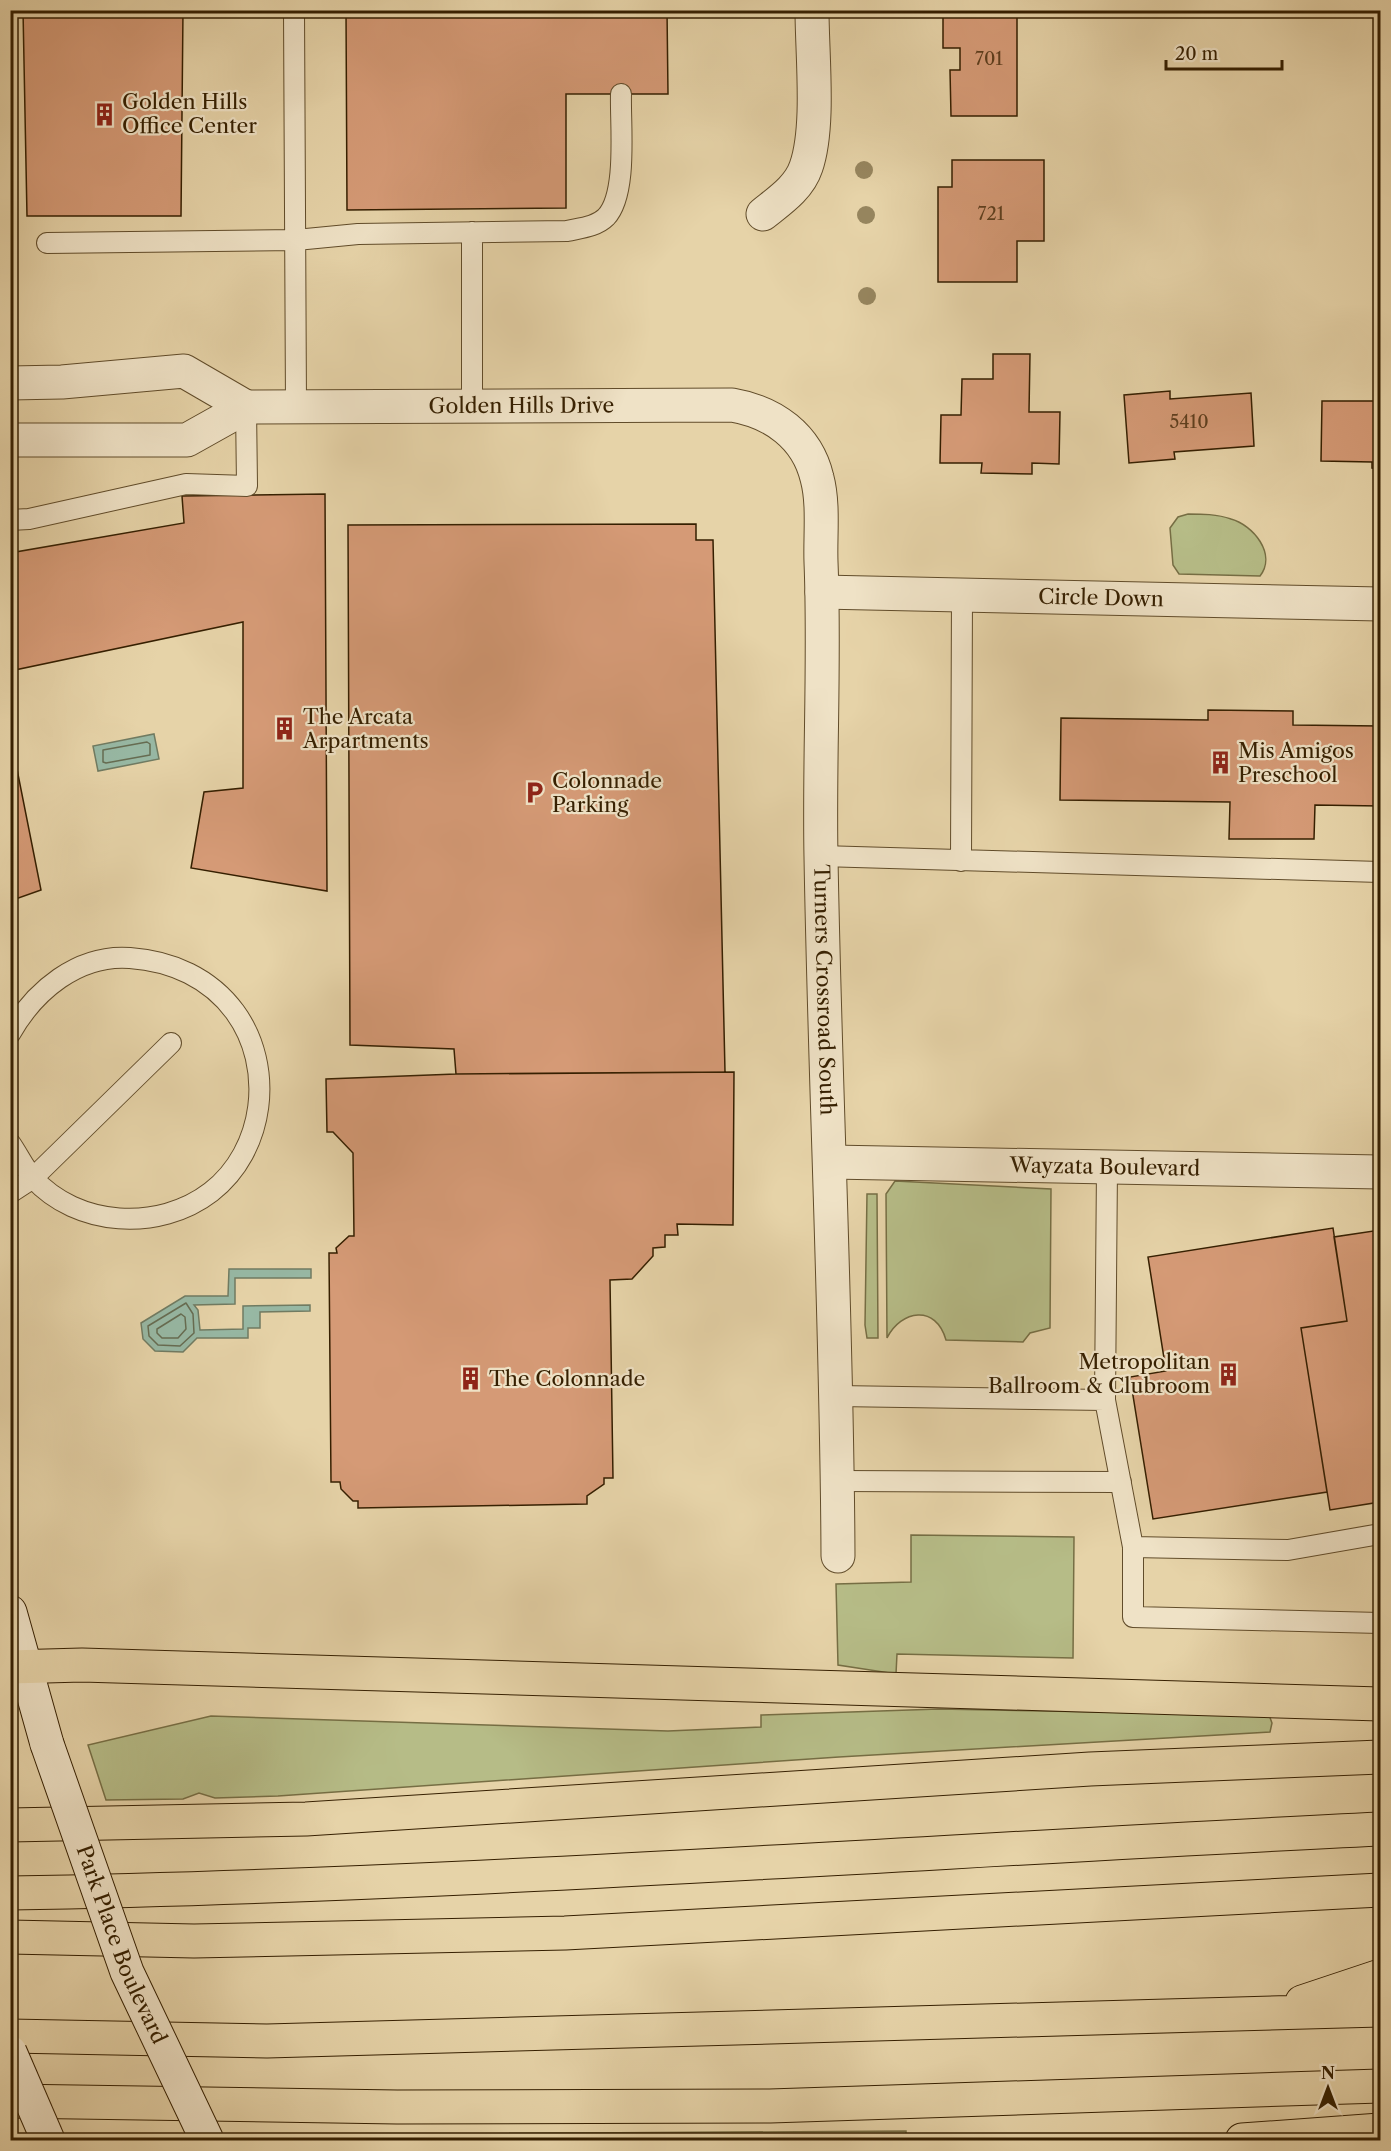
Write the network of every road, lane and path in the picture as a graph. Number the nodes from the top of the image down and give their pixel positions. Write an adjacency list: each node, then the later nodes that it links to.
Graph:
1 (294, 10): 6 (lane)
2 (812, 10): 4 (street)
3 (621, 94): 5 (lane)
4 (763, 214)
5 (472, 232): 6 (lane); 9 (lane)
6 (296, 240): 7 (lane); 10 (lane)
7 (47, 243)
8 (10, 383): 11 (street)
9 (472, 405): 10 (street, Golden Hills Drive); 12 (street, Golden Hills Drive)
10 (296, 406): 11 (street, Golden Hills Drive)
11 (246, 407): 13 (street, Golden Hills Drive); 14 (lane)
12 (791, 432): 15 (street, Turners Crossroad South)
13 (10, 440)
14 (10, 520)
15 (822, 592): 16 (street, Circle Down); 18 (street, Turners Crossroad South)
16 (962, 593): 17 (street, Circle Down); 19 (lane)
17 (1380, 604)
18 (821, 856): 19 (lane); 24 (street, Turners Crossroad South)
19 (961, 861): 20 (lane)
20 (1380, 872)
21 (10, 1034): 27 (lane)
22 (171, 1043): 27 (lane)
23 (10, 1143): 27 (lane)
24 (831, 1162): 25 (street, Wayzata Boulevard); 29 (street, Turners Crossroad South)
25 (1107, 1167): 26 (street, Wayzata Boulevard); 30 (lane)
26 (1380, 1172)
27 (33, 1178): 28 (lane)
28 (10, 1193)
29 (837, 1396): 30 (lane); 31 (street, Turners Crossroad South)
30 (1105, 1400): 32 (lane)
31 (838, 1482): 32 (lane); 35 (street, Turners Crossroad South)
32 (1121, 1482): 34 (lane)
33 (1380, 1534): 34 (lane)
34 (1134, 1547): 37 (lane)
35 (838, 1556)
36 (10, 1612): 38 (street, Park Place Boulevard)
37 (1380, 1623)
38 (18, 1667): 39 (highway); 55 (street, Park Place Boulevard, bridge)
39 (1380, 1704)
40 (1380, 1757): 41 (highway)
41 (10, 1825)
42 (1380, 1829): 44 (highway)
43 (1380, 1890): 45 (highway)
44 (10, 1893)
45 (10, 1937)
46 (1380, 1976): 48 (highway)
47 (1380, 2010): 48 (highway)
48 (1266, 2013): 49 (highway)
49 (10, 2037)
50 (10, 2052): 54 (street, bridge)
51 (1380, 2086): 52 (highway)
52 (10, 2101)
53 (1380, 2130): 56 (highway)
54 (48, 2140)
55 (207, 2140)
56 (1242, 2140)

